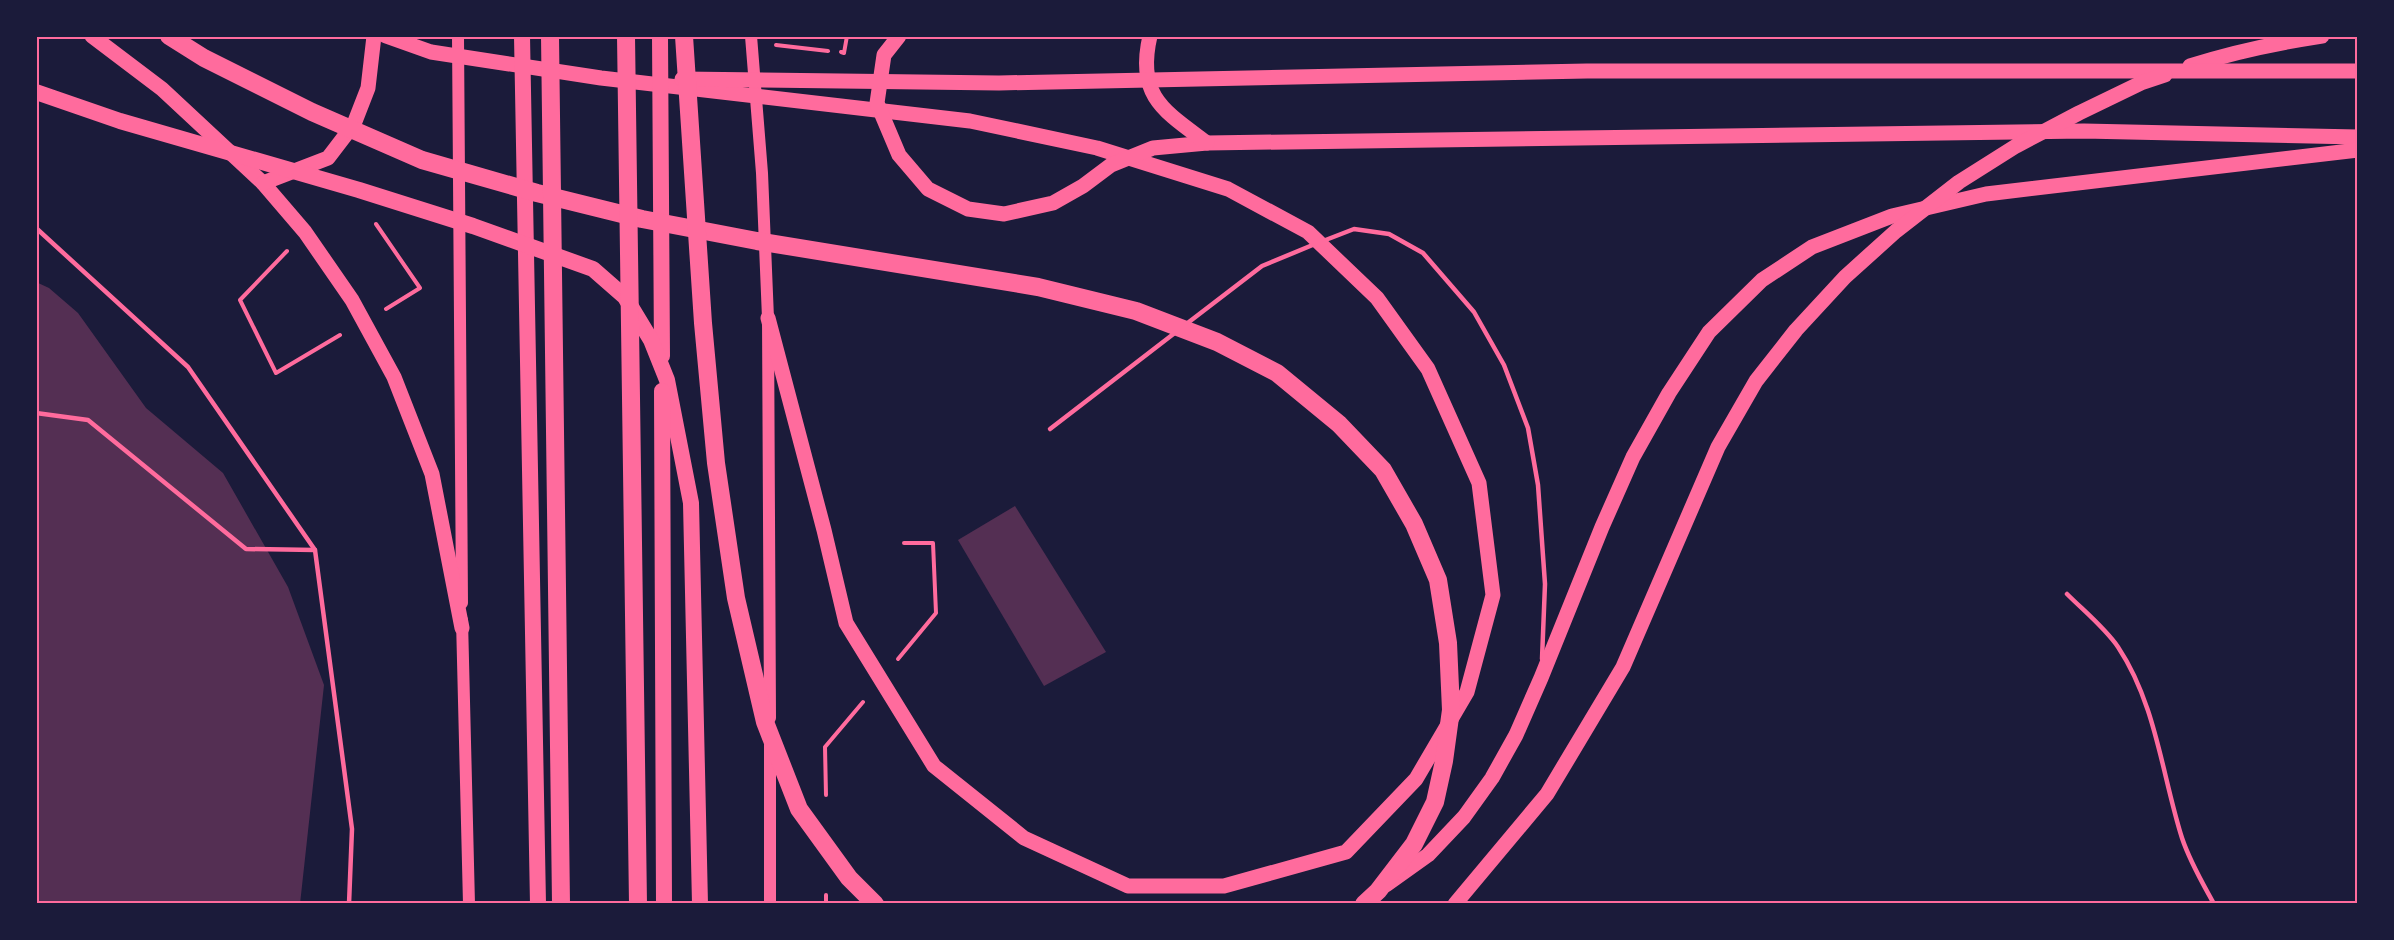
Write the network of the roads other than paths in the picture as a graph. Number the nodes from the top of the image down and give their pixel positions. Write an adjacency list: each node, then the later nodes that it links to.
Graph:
1 (92, 36): 21 (main road)
2 (169, 36): 40 (highway)
3 (374, 36): 21 (main road)
4 (386, 36): 16 (main road)
5 (458, 36): 28 (main road)
6 (522, 36): 32 (highway)
7 (550, 36): 33 (highway)
8 (626, 36): 34 (highway)
9 (660, 36): 35 (highway)
10 (684, 36): 38 (highway)
11 (899, 36): 19 (main road)
12 (1150, 36): 19 (main road)
13 (2322, 36): 41 (main road)
14 (751, 39): 23 (main road)
15 (2358, 71): 16 (main road)
16 (601, 78): 23 (main road)
17 (36, 92): 36 (highway)
18 (2358, 137): 19 (main road)
19 (1207, 143)
20 (2358, 150): 29 (main road)
21 (263, 183): 28 (main road)
22 (36, 228): 26 (lane)
23 (768, 318): 37 (main road)
24 (36, 413): 26 (lane)
25 (1050, 429): 29 (lane)
26 (315, 550): 30 (lane)
27 (2067, 594): 42 (lane)
28 (462, 628): 31 (main road)
29 (1541, 678): 39 (main road)
30 (350, 904)
31 (469, 904)
32 (538, 904)
33 (561, 904)
34 (638, 904)
35 (664, 904)
36 (700, 904)
37 (771, 904)
38 (874, 904)
39 (1356, 904)
40 (1364, 904)
41 (1455, 904)
42 (2214, 904)

